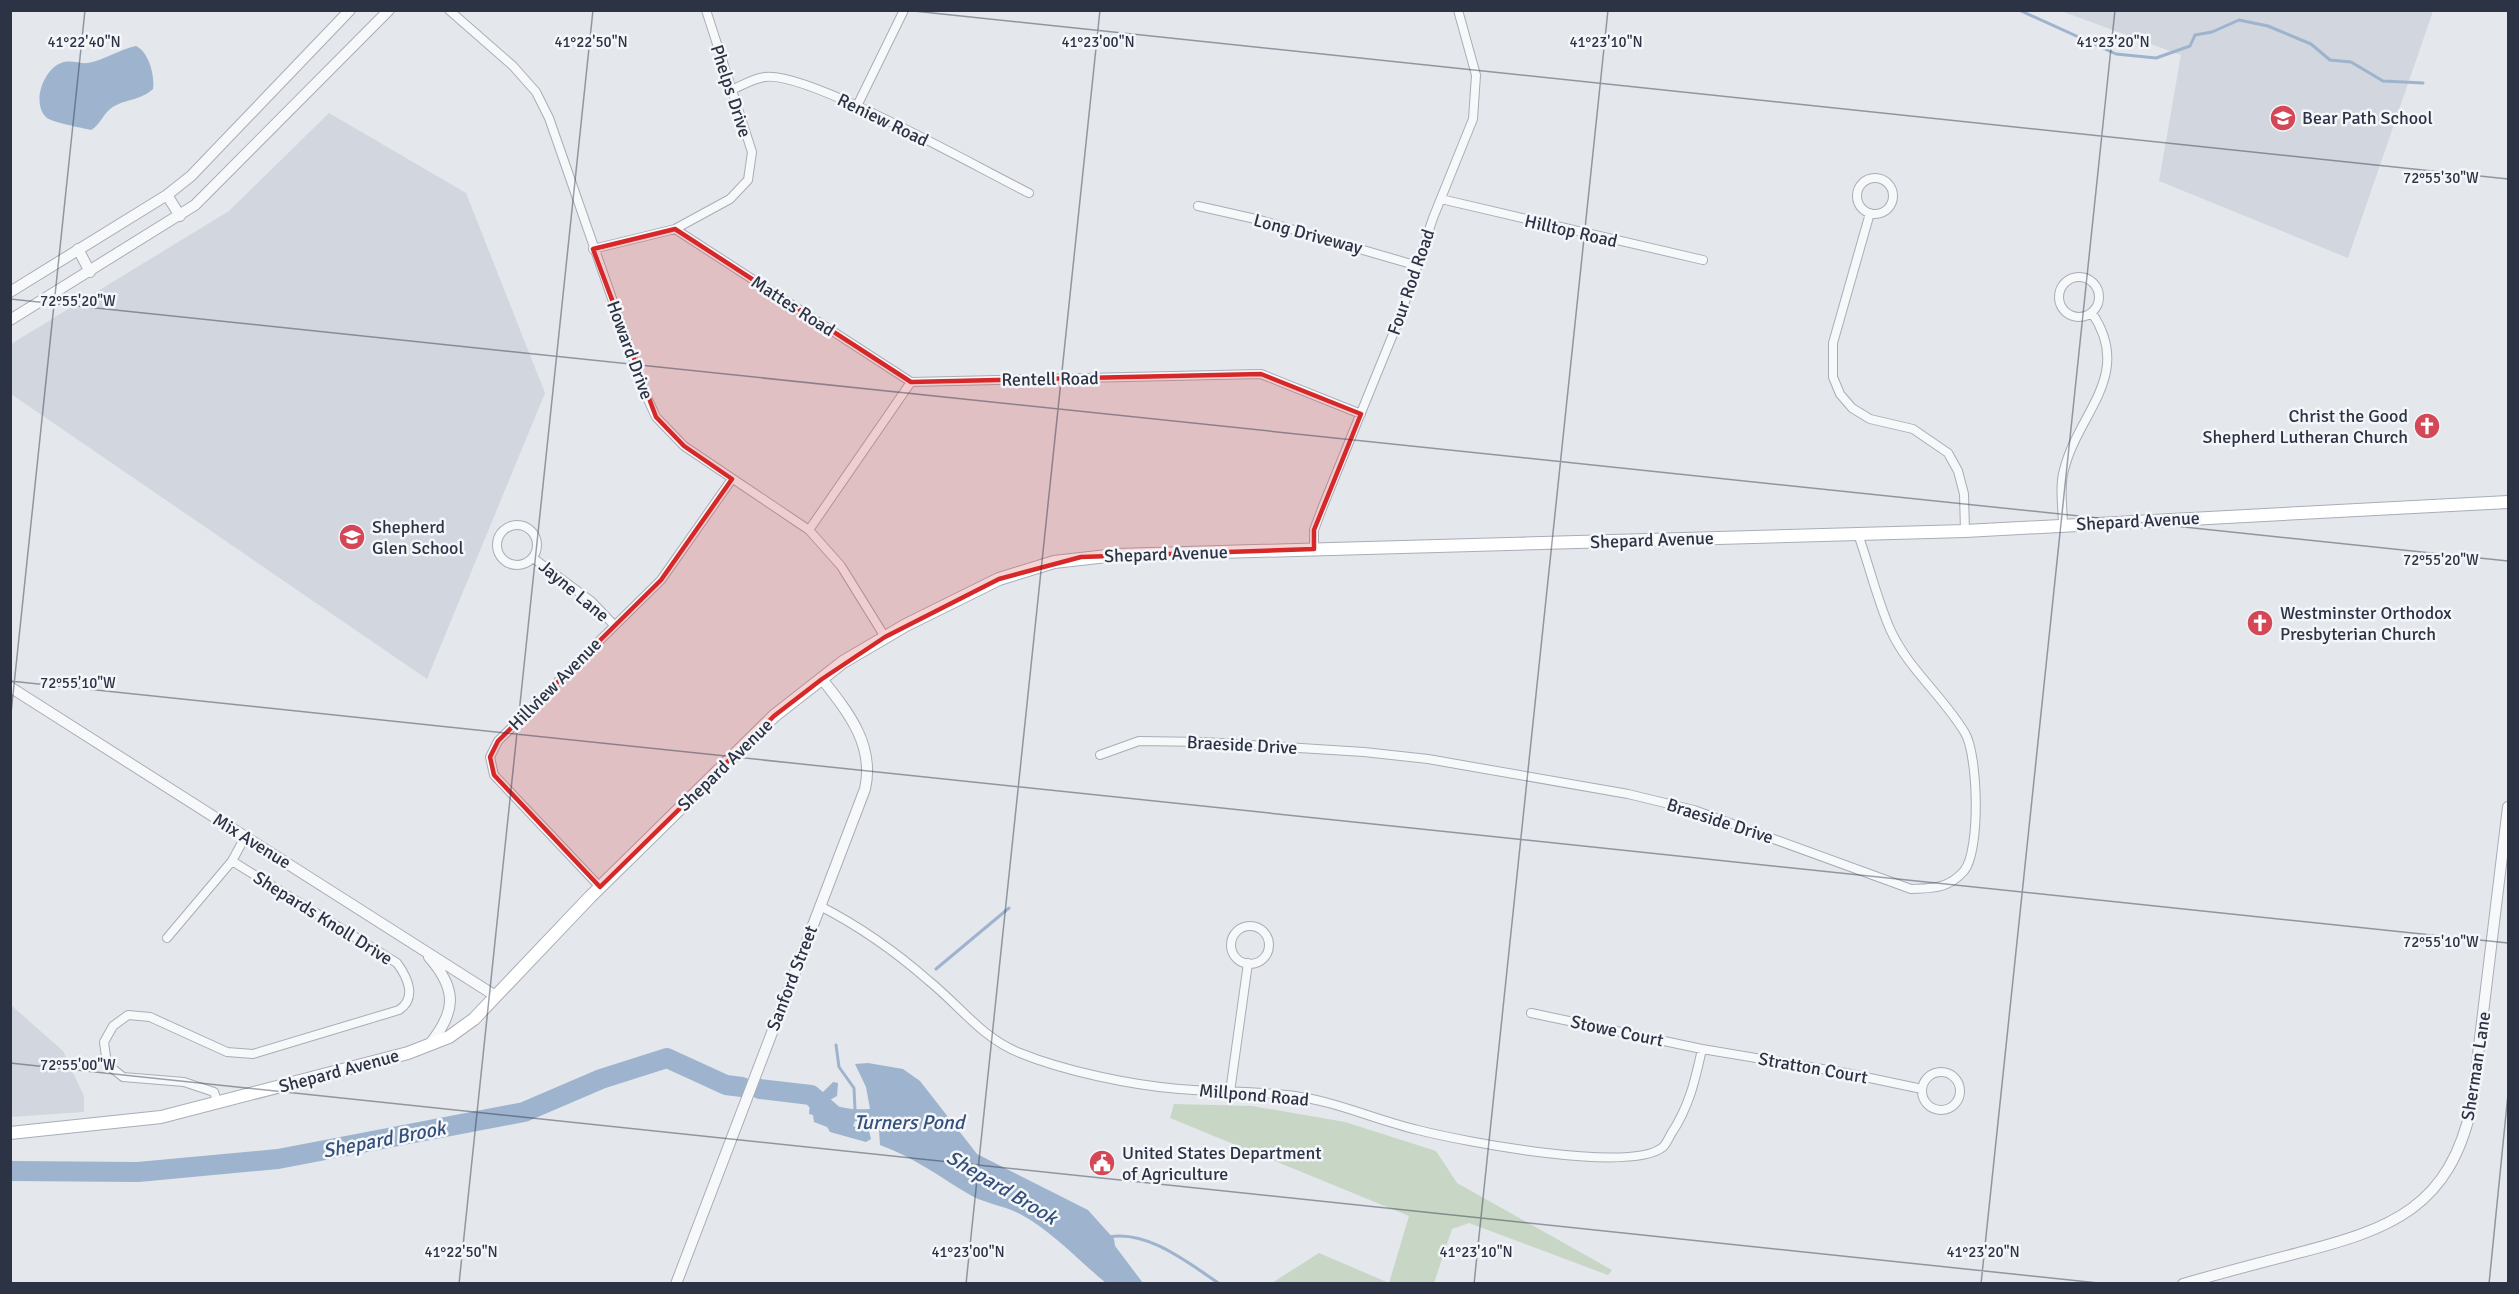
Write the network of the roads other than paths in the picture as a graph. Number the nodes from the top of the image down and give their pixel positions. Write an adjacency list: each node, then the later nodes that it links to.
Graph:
1 (350, 10): 10 (street)
2 (389, 10): 14 (street)
3 (449, 10): 17 (street, Howard Drive)
4 (706, 10): 7 (street, Phelps Drive)
5 (904, 10): 8 (street)
6 (1458, 10): 11 (street, Four Rod Road)
7 (731, 90): 8 (street, Reniew Road); 15 (street, Phelps Drive)
8 (857, 106): 9 (street, Reniew Road)
9 (1029, 193)
10 (167, 195): 14 (street); 16 (street)
11 (1441, 199): 18 (street, Hilltop Road); 19 (street, Four Rod Road)
12 (1198, 206): 19 (street, Long Driveway)
13 (1870, 213): 13 (street); 30 (street)
14 (180, 216): 20 (street)
15 (675, 229): 17 (street, Phelps Drive); 24 (street, Mattes Road)
16 (78, 249): 20 (street); 21 (street)
17 (593, 249): 26 (street, Howard Drive)
18 (1702, 260)
19 (1418, 266): 25 (street, Four Rod Road)
20 (90, 272): 23 (street)
21 (10, 292)
22 (2092, 313): 22 (street); 28 (street)
23 (10, 320)
24 (912, 382): 25 (street, Rentell Road); 29 (street)
25 (1361, 414): 32 (street, Four Rod Road)
26 (732, 479): 29 (street, Howard Drive); 34 (street, Hillview Avenue)
27 (2508, 502): 28 (main road, Shepard Avenue)
28 (2063, 525): 30 (main road, Shepard Avenue)
29 (808, 530): 35 (street, Howard Drive)
30 (1965, 531): 31 (main road, Shepard Avenue)
31 (1858, 534): 32 (main road, Shepard Avenue); 38 (street, Braeside Drive)
32 (1314, 549): 35 (main road, Shepard Avenue)
33 (533, 558): 33 (street, Jayne Lane); 34 (street, Jayne Lane)
34 (614, 625): 42 (street, Hillview Avenue)
35 (885, 637): 36 (main road, Shepard Avenue)
36 (822, 679): 42 (main road, Shepard Avenue); 43 (street, Sanford Street)
37 (10, 687): 40 (street, Mix Avenue)
38 (1100, 755)
39 (2508, 807): 56 (street, Sherman Lane)
40 (245, 837): 41 (street); 45 (street, Mix Avenue)
41 (231, 861): 44 (street); 53 (street, Shepards Knoll Drive)
42 (600, 887): 47 (main road, Shepard Avenue)
43 (820, 906): 52 (street, Millpond Road); 55 (street, Sanford Street)
44 (168, 938)
45 (418, 946): 47 (street, Mix Avenue); 49 (street)
46 (1248, 963): 46 (street); 52 (street)
47 (494, 995): 49 (main road, Shepard Avenue)
48 (1531, 1013): 50 (street, Stowe Court)
49 (429, 1046): 53 (main road, Shepard Avenue)
50 (1702, 1049): 51 (street, Stratton Court); 52 (street, Millpond Road)
51 (1922, 1089): 51 (street)
52 (1230, 1092)
53 (218, 1104): 54 (main road, Shepard Avenue)
54 (10, 1133)
55 (676, 1284)
56 (2182, 1284)

